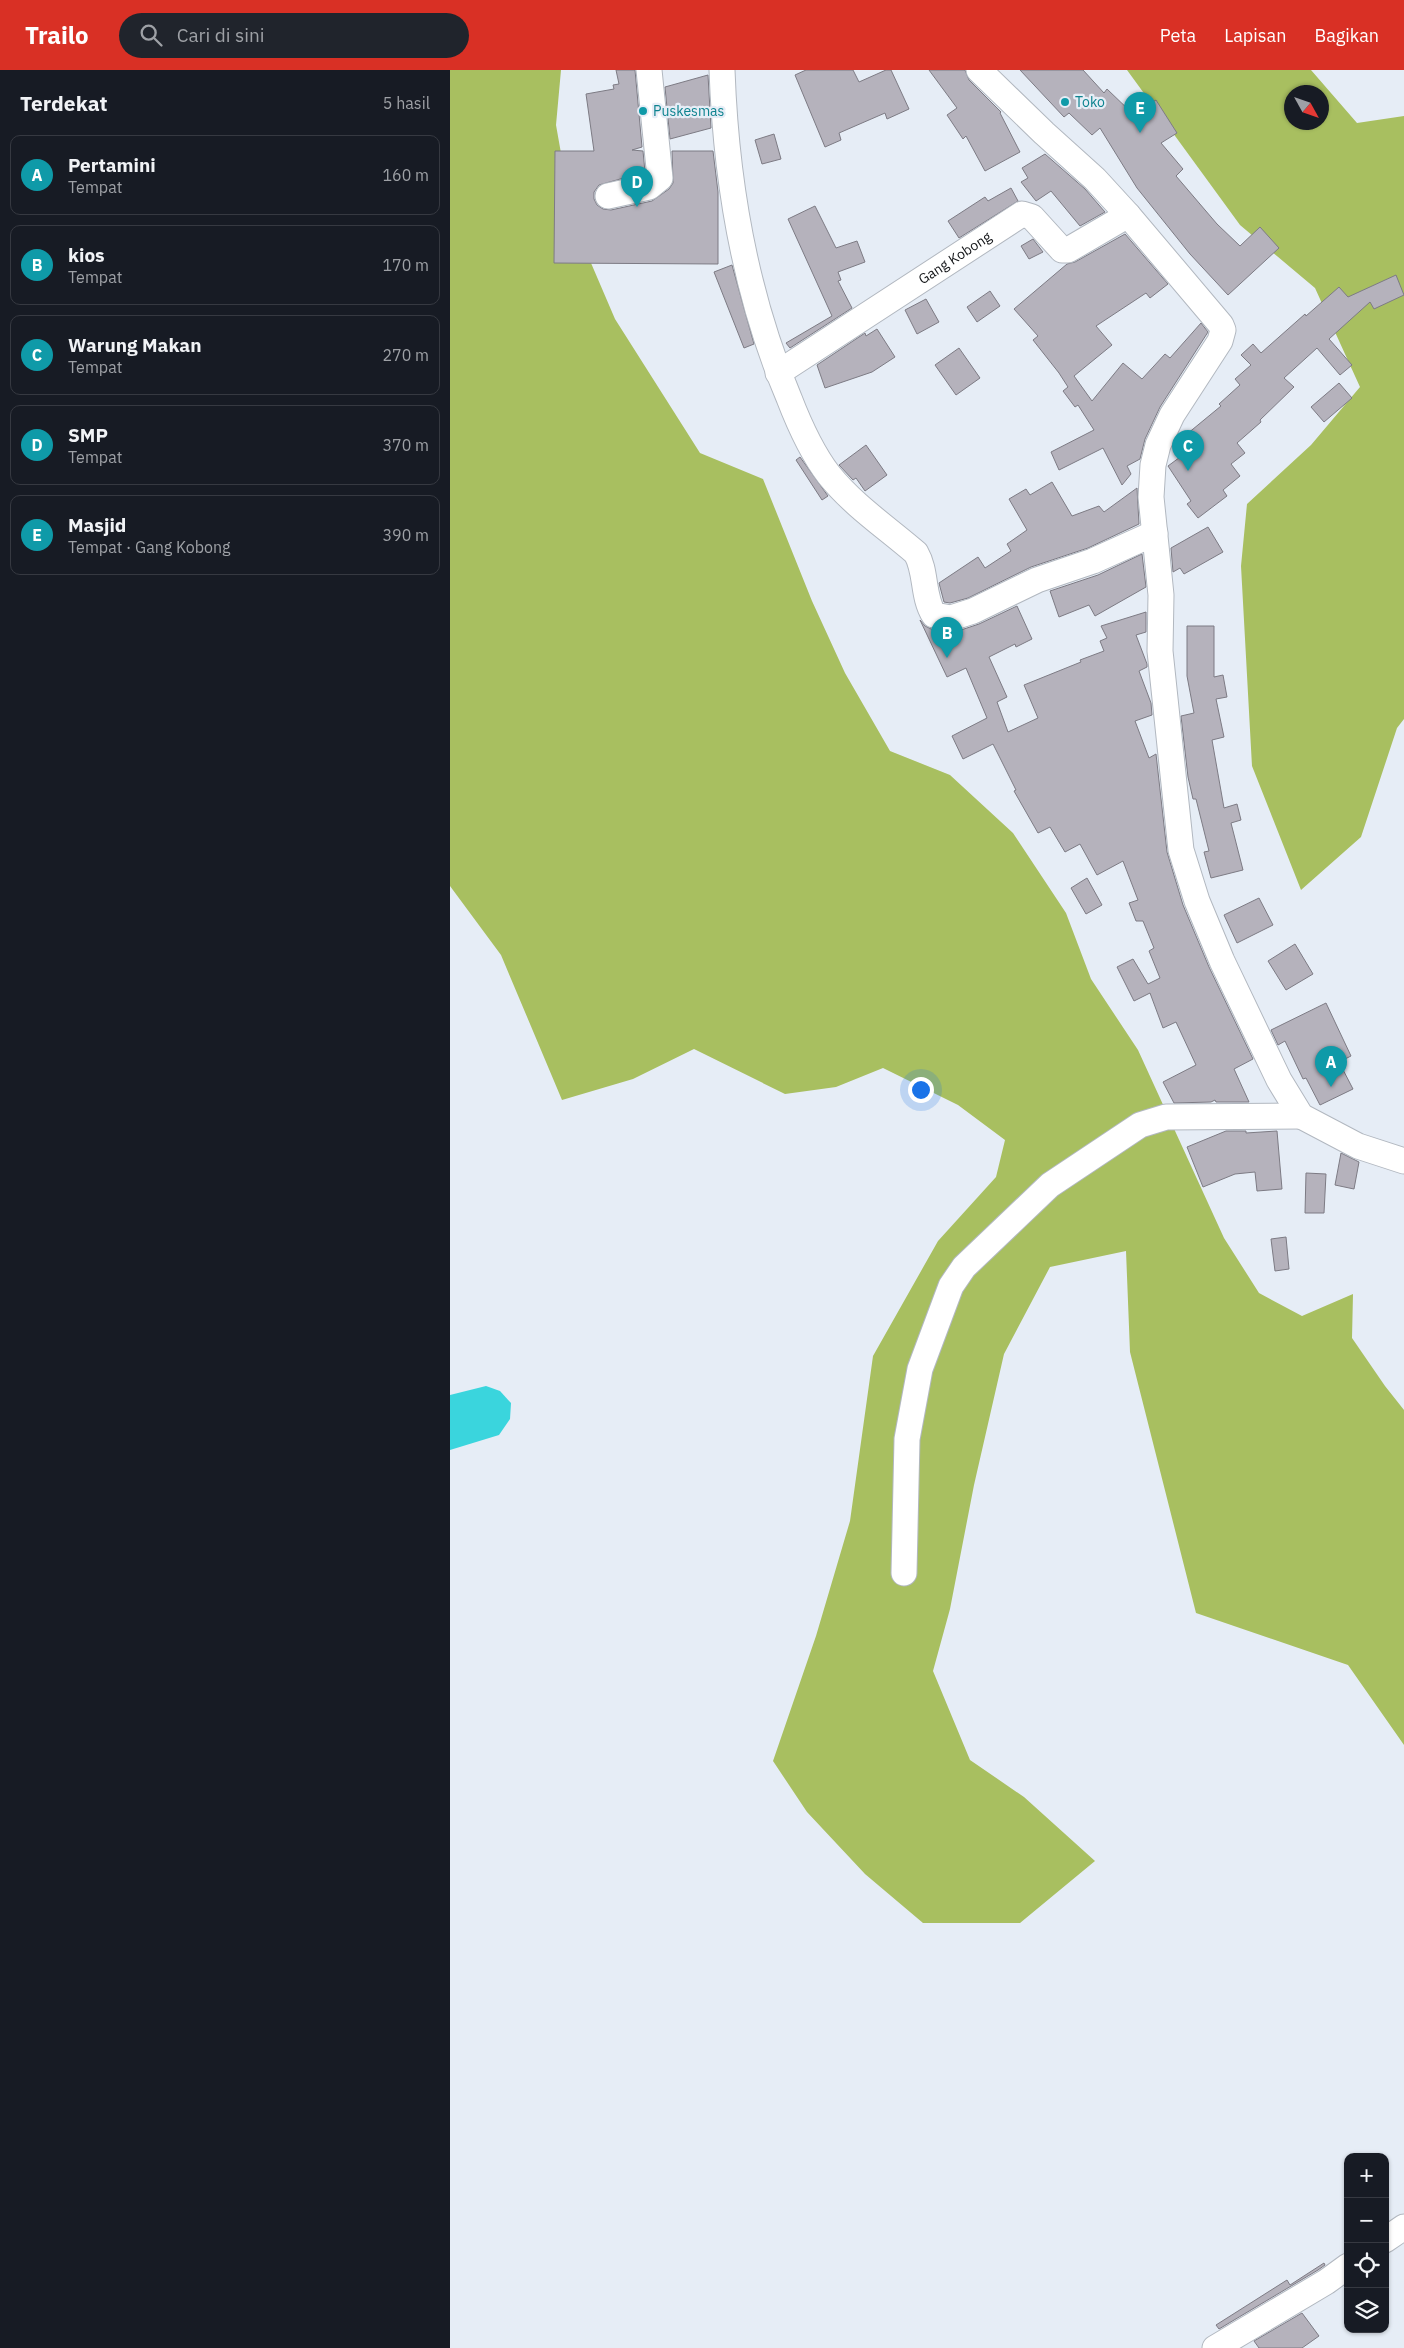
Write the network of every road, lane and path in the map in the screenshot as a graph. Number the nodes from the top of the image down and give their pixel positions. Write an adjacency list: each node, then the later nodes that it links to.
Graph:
1 (649, 70): 4 (street)
2 (722, 70): 6 (street)
3 (979, 70): 5 (street)
4 (608, 196)
5 (1128, 215): 6 (street, Gang Kobong); 7 (street)
6 (778, 373): 7 (street)
7 (1155, 533): 8 (street)
8 (1301, 1116): 9 (street); 10 (street)
9 (1404, 1161)
10 (904, 1573)
11 (1404, 2227): 12 (street)
12 (1389, 2237)
13 (1344, 2269): 14 (street)
14 (1215, 2348)

